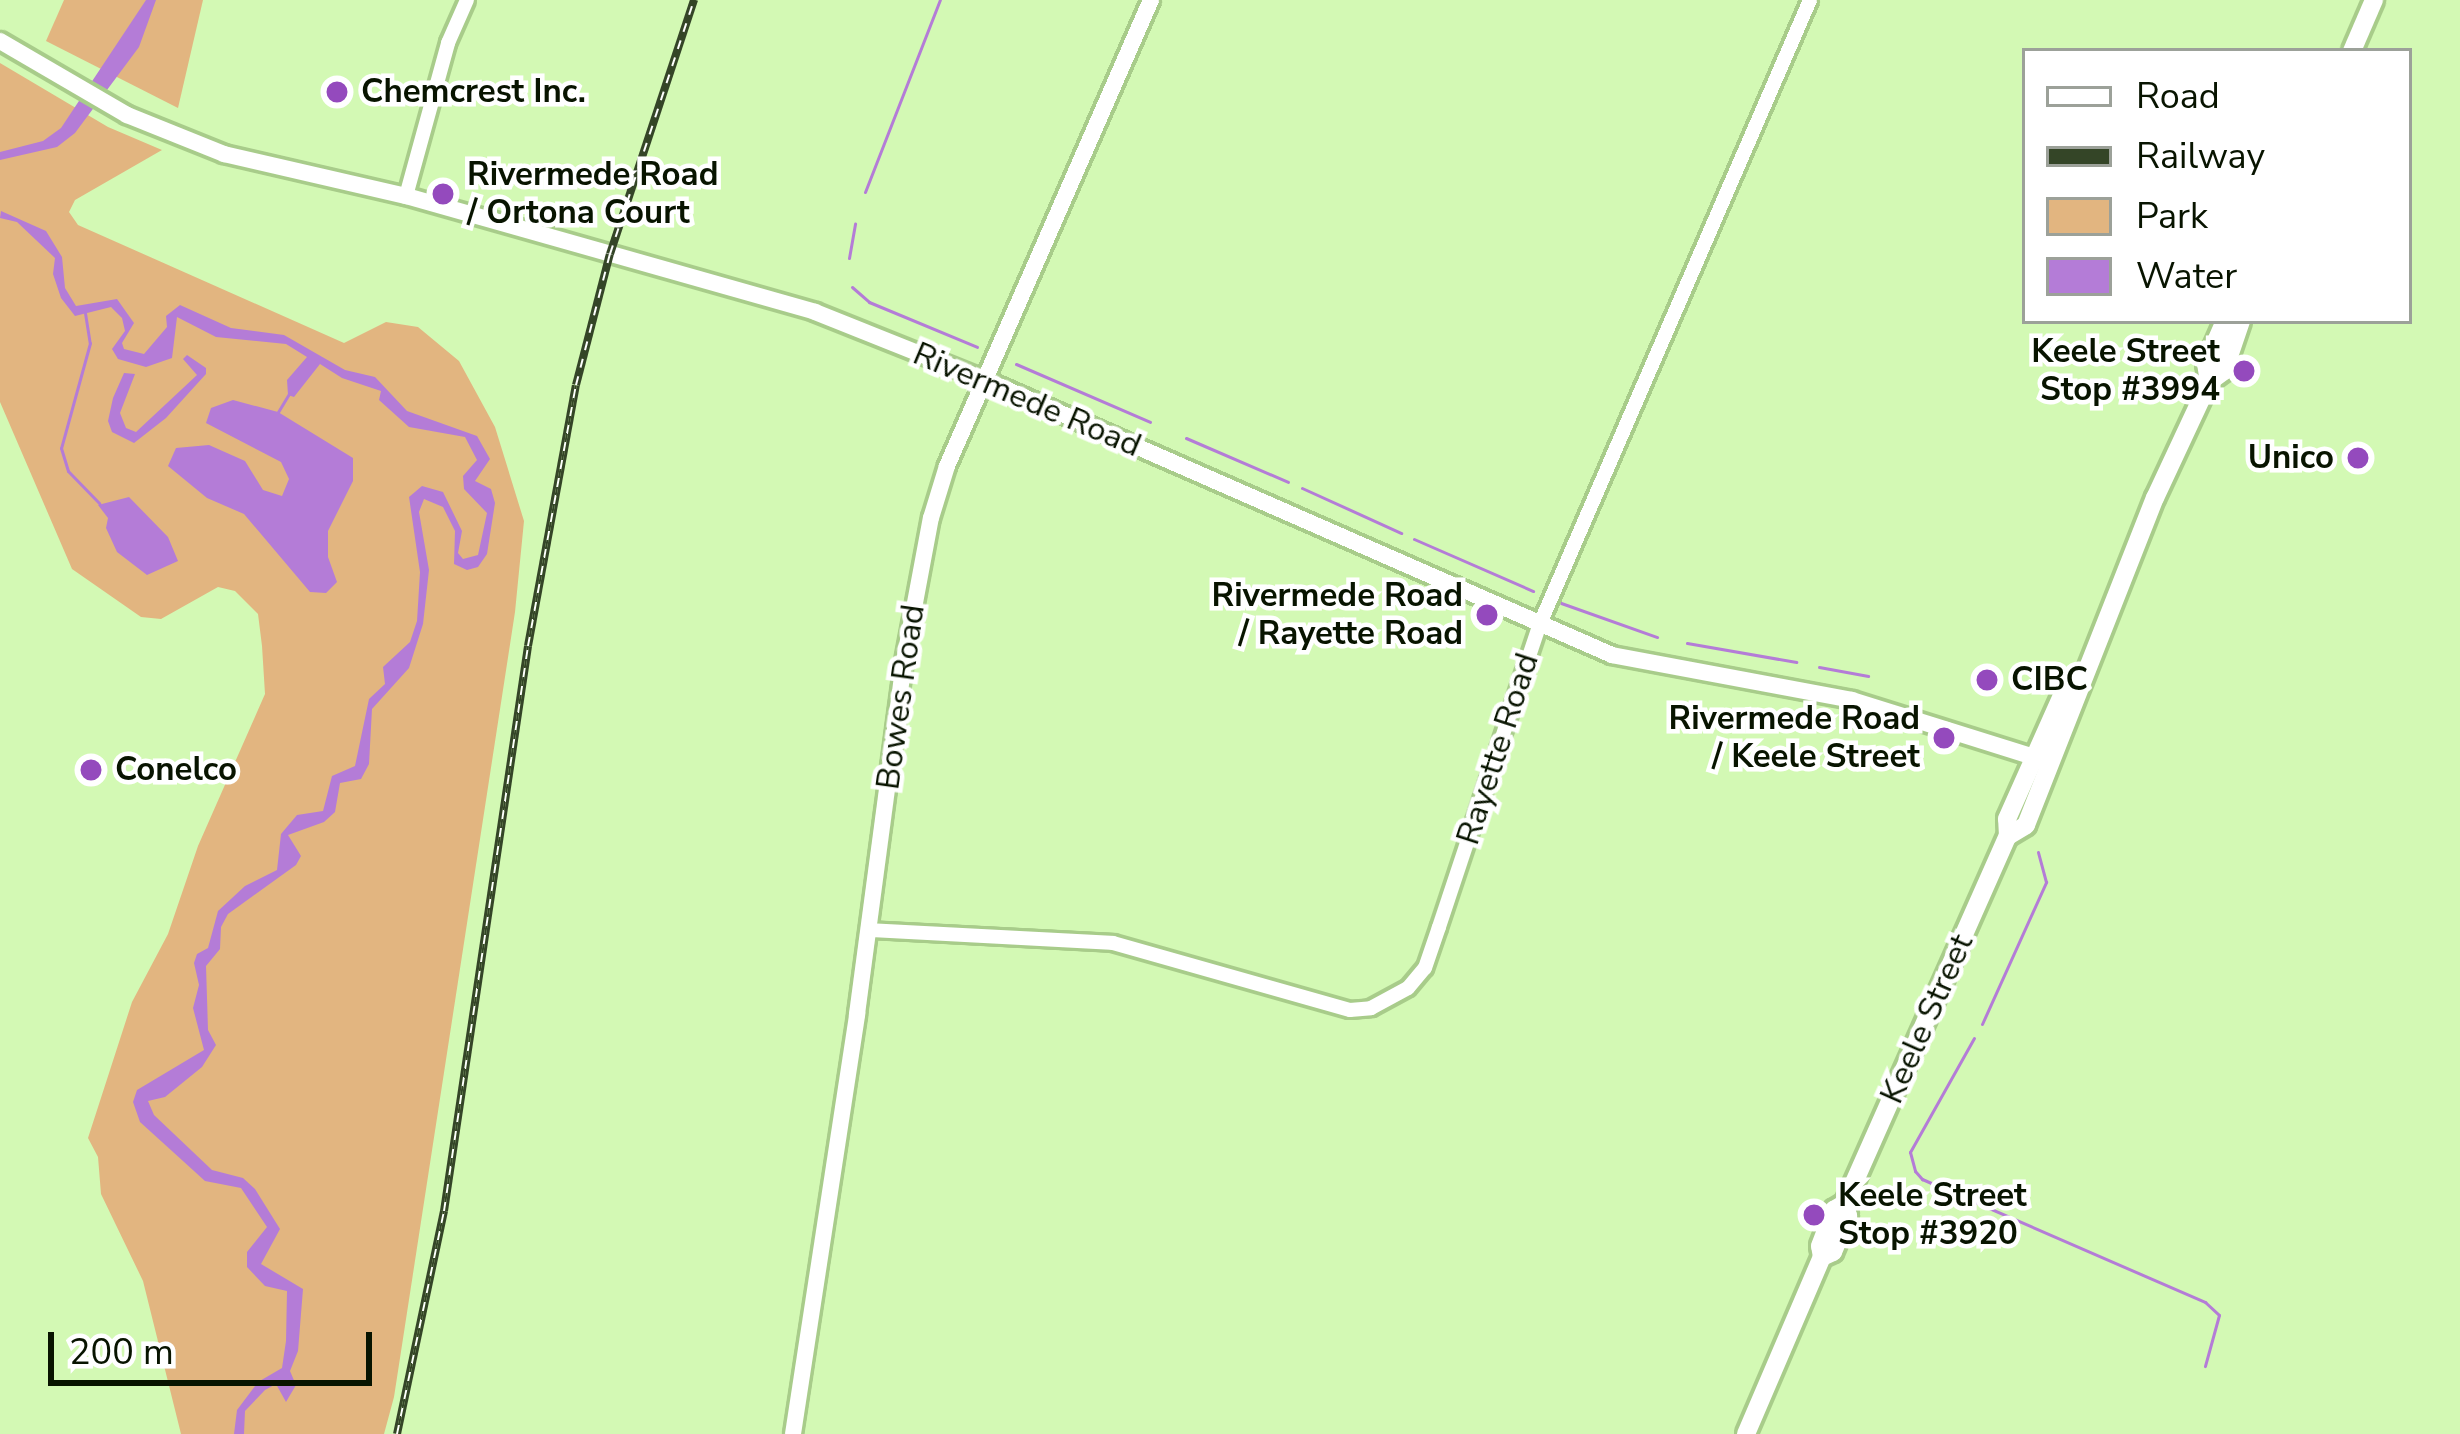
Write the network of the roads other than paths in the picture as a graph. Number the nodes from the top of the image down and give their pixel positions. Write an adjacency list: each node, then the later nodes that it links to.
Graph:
1 (466, 0): 7 (street)
2 (1151, 0): 10 (street, Bowes Road)
3 (1810, 0): 12 (street, Rayette Road)
4 (2374, 0): 6 (main road)
5 (0, 41): 7 (street, Rivermede Road)
6 (2353, 48)
7 (406, 196): 10 (street, Rivermede Road)
8 (2224, 324): 11 (main road, Keele Street)
9 (2240, 324): 11 (main road, Keele Street)
10 (985, 380): 12 (street, Rivermede Road); 14 (street, Bowes Road)
11 (2210, 382): 13 (main road, Keele Street)
12 (1539, 626): 13 (street, Rivermede Road); 14 (street, Rayette Road)
13 (2044, 760): 16 (main road, Keele Street)
14 (869, 930): 15 (street, Bowes Road)
15 (793, 1434)
16 (1746, 1434)

